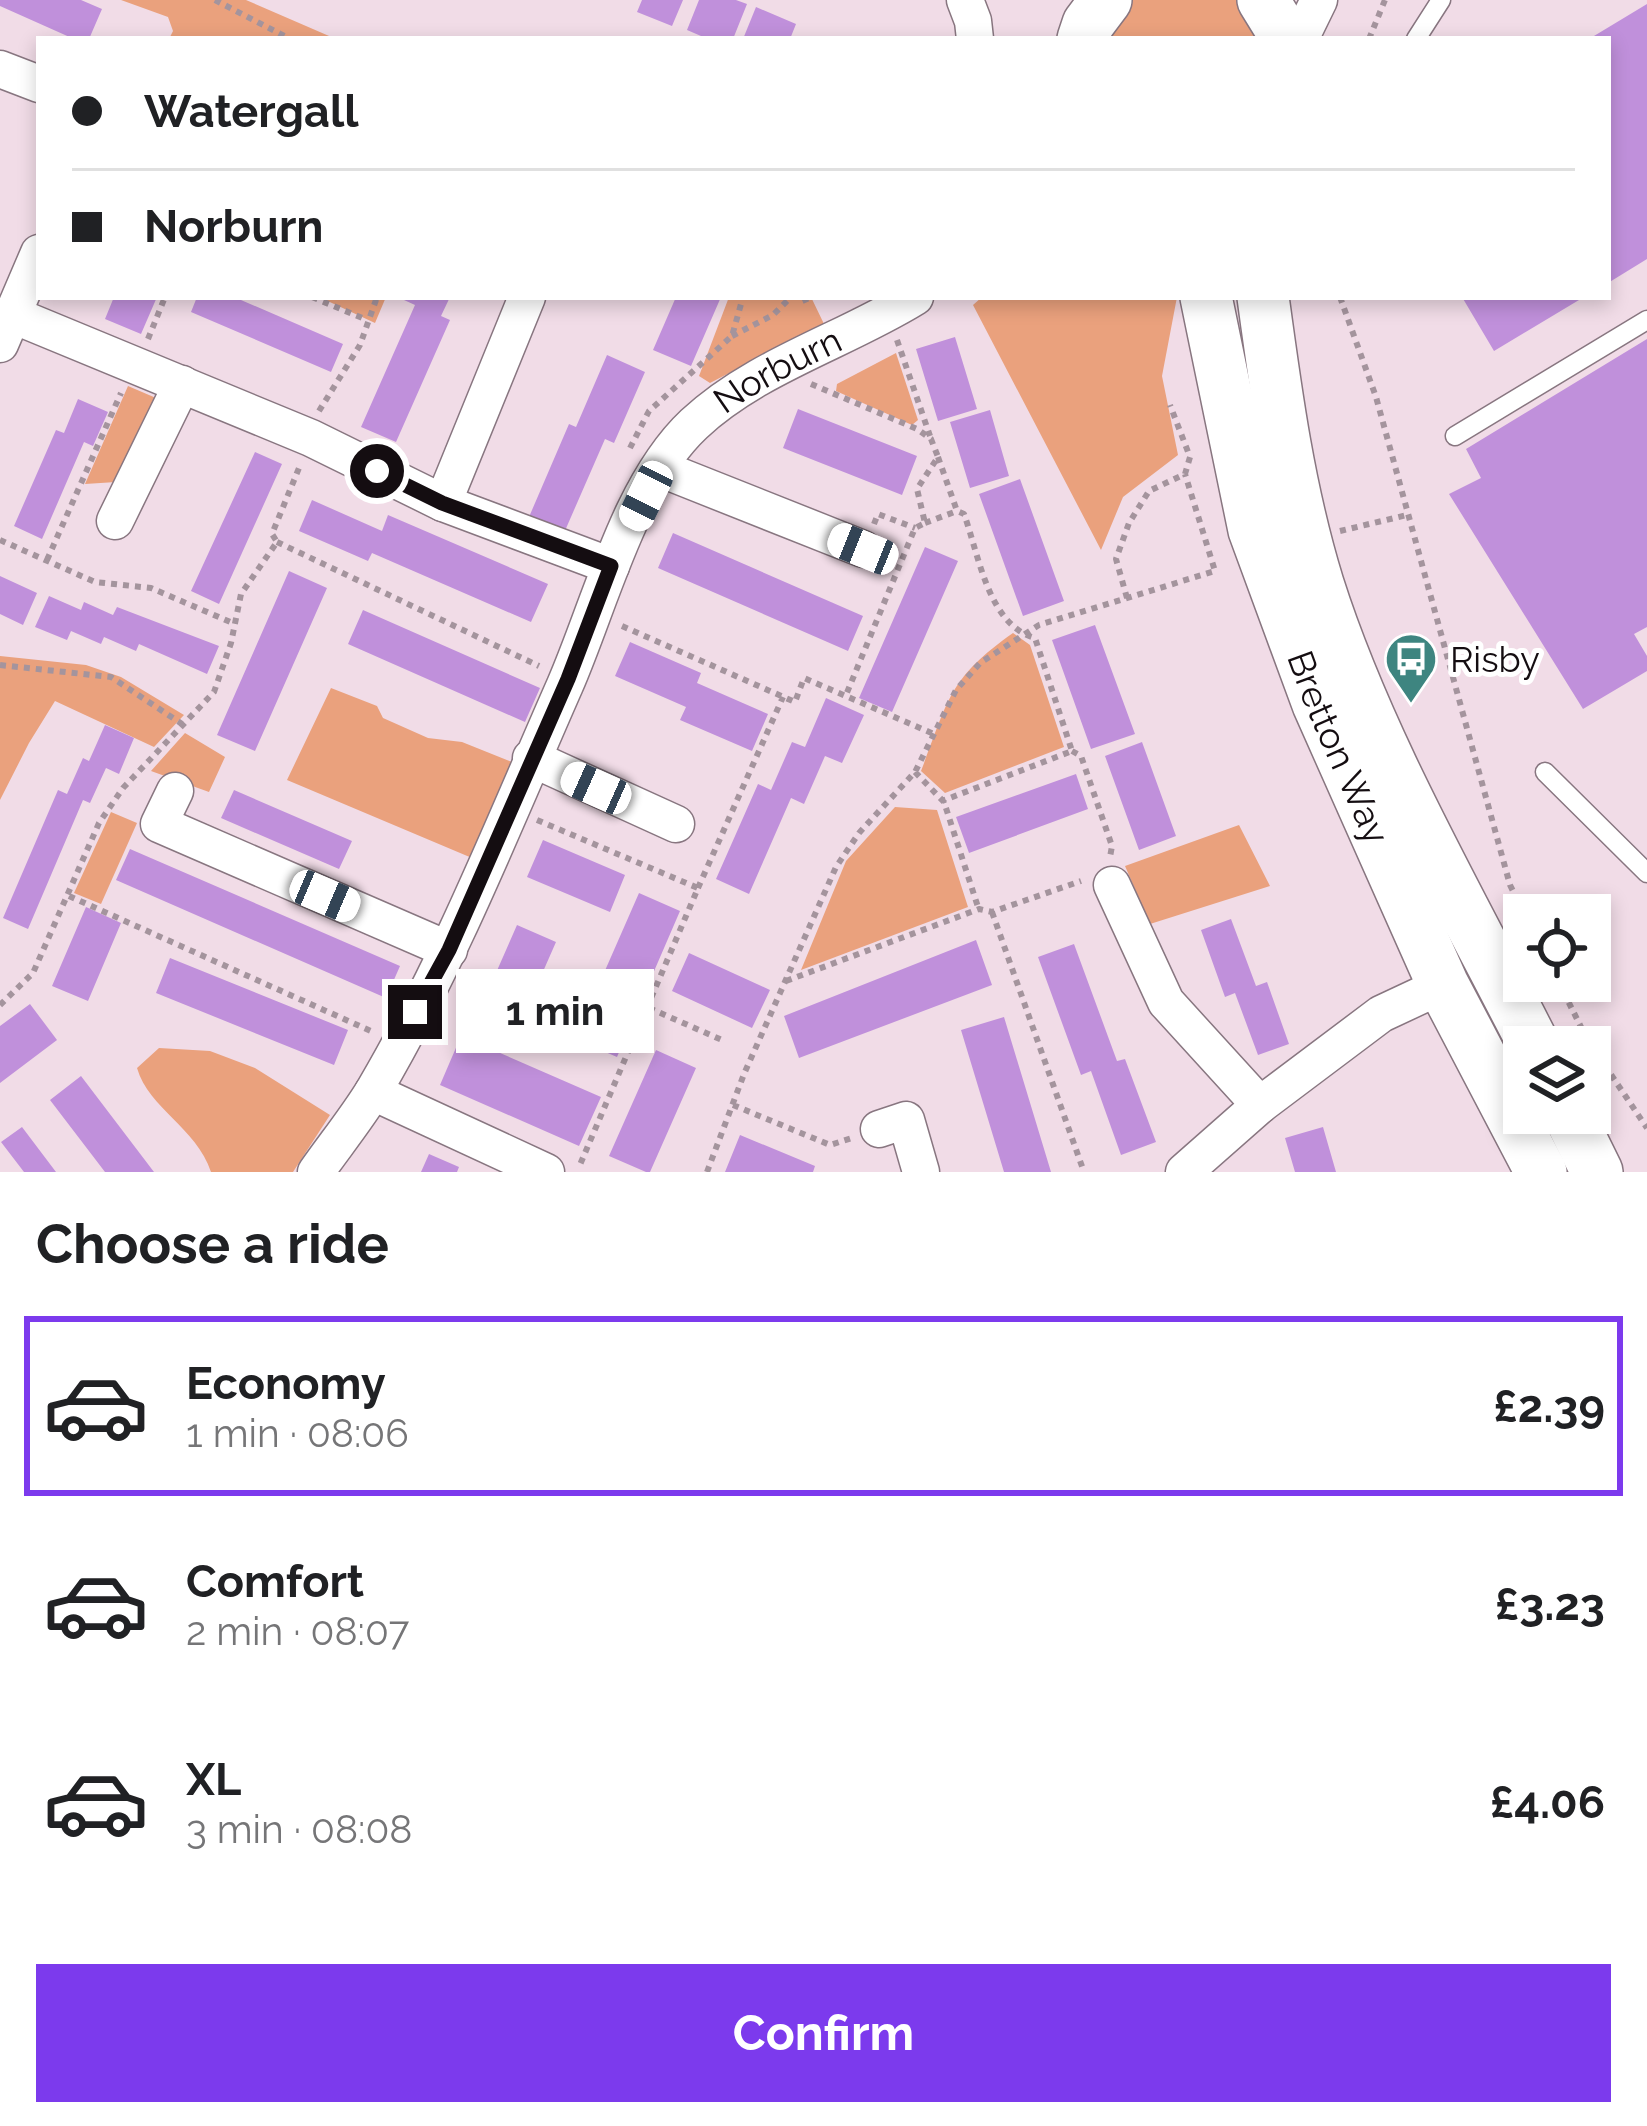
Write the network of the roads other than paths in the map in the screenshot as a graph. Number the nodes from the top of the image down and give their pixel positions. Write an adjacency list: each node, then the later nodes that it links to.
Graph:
1 (965, 0): 5 (street)
2 (1263, 0): 6 (street)
3 (1319, 0): 7 (street)
4 (1441, 0): 8 (lane)
5 (974, 36)
6 (1285, 36)
7 (1301, 36)
8 (1418, 36)
9 (0, 69): 10 (street)
10 (36, 83)
11 (36, 260): 17 (street)
12 (526, 300): 21 (street)
13 (1207, 300): 32 (street, Bretton Way)
14 (1263, 300): 33 (street, Bretton Way)
15 (901, 306): 20 (street, Norburn)
16 (1647, 320): 19 (lane)
17 (7, 329): 18 (street)
18 (182, 384): 21 (street); 22 (street)
19 (1455, 436)
20 (659, 468): 23 (street); 24 (street, Norburn)
21 (442, 503): 24 (street)
22 (115, 521)
23 (863, 549)
24 (611, 566): 25 (street, Norburn)
25 (543, 764): 28 (street); 31 (street, Norburn)
26 (1545, 772): 29 (lane)
27 (175, 791): 31 (street)
28 (676, 824)
29 (1647, 873)
30 (1110, 879): 35 (street)
31 (449, 950): 34 (street, Norburn)
32 (1443, 985): 35 (street); 42 (street, Bretton Way)
33 (1524, 1026)
34 (373, 1092): 38 (street, Norburn); 39 (street)
35 (1260, 1105): 41 (street)
36 (878, 1129): 40 (street)
37 (1579, 1134): 43 (street)
38 (316, 1172)
39 (546, 1172)
40 (921, 1172)
41 (1184, 1172)
42 (1541, 1172)
43 (1598, 1172)

